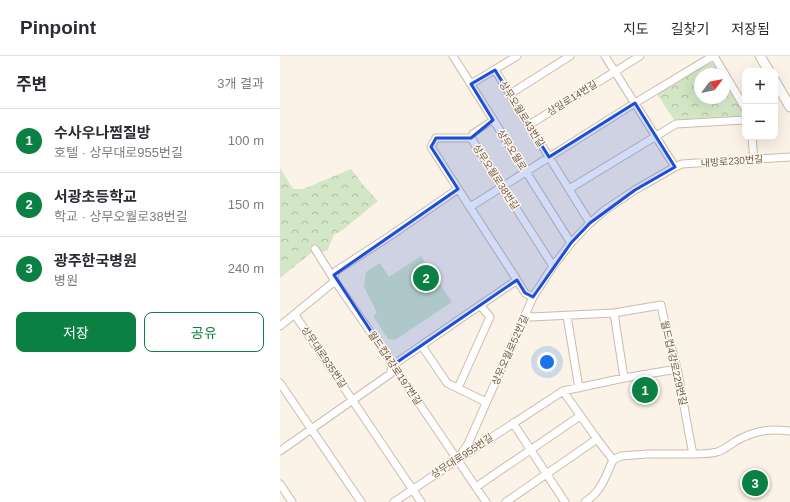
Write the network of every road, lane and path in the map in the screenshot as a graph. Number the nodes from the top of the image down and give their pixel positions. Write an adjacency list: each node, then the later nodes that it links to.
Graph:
1 (453, 56): 11 (street, 상무오월로)
2 (517, 56): 9 (street)
3 (570, 56): 13 (street)
4 (606, 56): 10 (street)
5 (640, 56): 10 (street, 상일로14번길)
6 (713, 56): 14 (street, 상무오월로43번길); 15 (street)
7 (760, 56): 8 (street)
8 (767, 68)
9 (495, 70): 11 (street); 13 (street, 상무오월로43번길)
10 (615, 72): 14 (street); 19 (street, 상일로14번길)
11 (471, 84): 17 (street, 상무오월로)
12 (778, 86): 16 (street)
13 (510, 94): 19 (street, 상무오월로43번길)
14 (635, 103): 20 (street); 23 (street, 상무오월로43번길)
15 (743, 104)
16 (790, 107)
17 (493, 120): 21 (street); 27 (street, 상무오월로)
18 (742, 120): 20 (street)
19 (529, 125): 23 (street, 상무오월로43번길)
20 (656, 136): 26 (street); 30 (street)
21 (471, 138): 28 (street, 상무오월로38번길); 29 (street, 상무오월로38번길)
22 (752, 140): 25 (street)
23 (550, 157): 27 (street, 상무오월로43번길); 30 (street, 상무오월로43번길)
24 (790, 158): 25 (street, 내방로230번길)
25 (754, 160): 26 (street, 내방로230번길)
26 (675, 167): 32 (street, 내방로230번길)
27 (526, 172): 28 (street, 상무오월로43번길); 33 (street, 상무오월로)
28 (502, 187): 31 (street, 상무오월로43번길); 35 (street, 상무오월로38번길)
29 (458, 189): 31 (street, 상무오월로38번길); 37 (street)
30 (569, 189): 32 (street, 상무오월로43번길)
31 (470, 207): 36 (street, 상무오월로38번길)
32 (590, 223): 33 (street, 상무오월로52번길)
33 (571, 244): 35 (street, 상무오월로52번길)
34 (315, 249): 37 (street, 월드컵4강로197번길)
35 (554, 266): 38 (street, 상무오월로52번길)
36 (517, 280): 38 (street, 상무오월로38번길); 39 (street)
37 (335, 281): 41 (street); 46 (street, 월드컵4강로197번길)
38 (533, 297): 42 (street, 상무오월로52번길)
39 (480, 305): 45 (street); 50 (street)
40 (614, 313): 43 (street, 월드컵4강로229번길); 47 (street, 월드컵4강로229번길); 48 (street)
41 (295, 315): 44 (street); 53 (street, 상무대로935번길)
42 (525, 315): 43 (street, 월드컵4강로229번길); 54 (street, 상무오월로52번길)
43 (567, 316): 51 (street)
44 (280, 326)
45 (422, 346): 46 (street); 50 (street)
46 (393, 365): 53 (street); 63 (street, 월드컵4강로197번길)
47 (677, 368): 48 (street, 상무대로955번길); 62 (street, 월드컵4강로229번길)
48 (624, 378): 51 (street, 상무대로955번길)
49 (280, 383): 57 (street)
50 (458, 388): 54 (street)
51 (579, 388): 52 (street, 상무대로955번길)
52 (563, 391): 55 (street); 56 (street, 상무대로955번길)
53 (353, 400): 57 (street); 68 (street)
54 (486, 402): 63 (street, 상무오월로52번길)
55 (580, 416): 59 (street); 60 (street)
56 (512, 423): 60 (street); 63 (street, 상무대로955번길)
57 (311, 429): 61 (street); 70 (street)
58 (790, 431): 62 (street)
59 (597, 439): 64 (street); 65 (street)
60 (531, 450): 65 (street); 67 (street)
61 (280, 451)
62 (693, 454): 64 (street)
63 (457, 460): 67 (street, 월드컵4강로197번길); 68 (street, 상무대로955번길)
64 (613, 460): 76 (street)
65 (546, 474): 74 (street); 75 (street)
66 (280, 484): 69 (street)
67 (476, 487): 73 (street, 월드컵4강로197번길)
68 (413, 490): 71 (street, 상무대로955번길); 72 (street)
69 (292, 502)
70 (361, 502)
71 (394, 502)
72 (421, 502)
73 (486, 502)
74 (506, 502)
75 (566, 502)
76 (585, 502)

